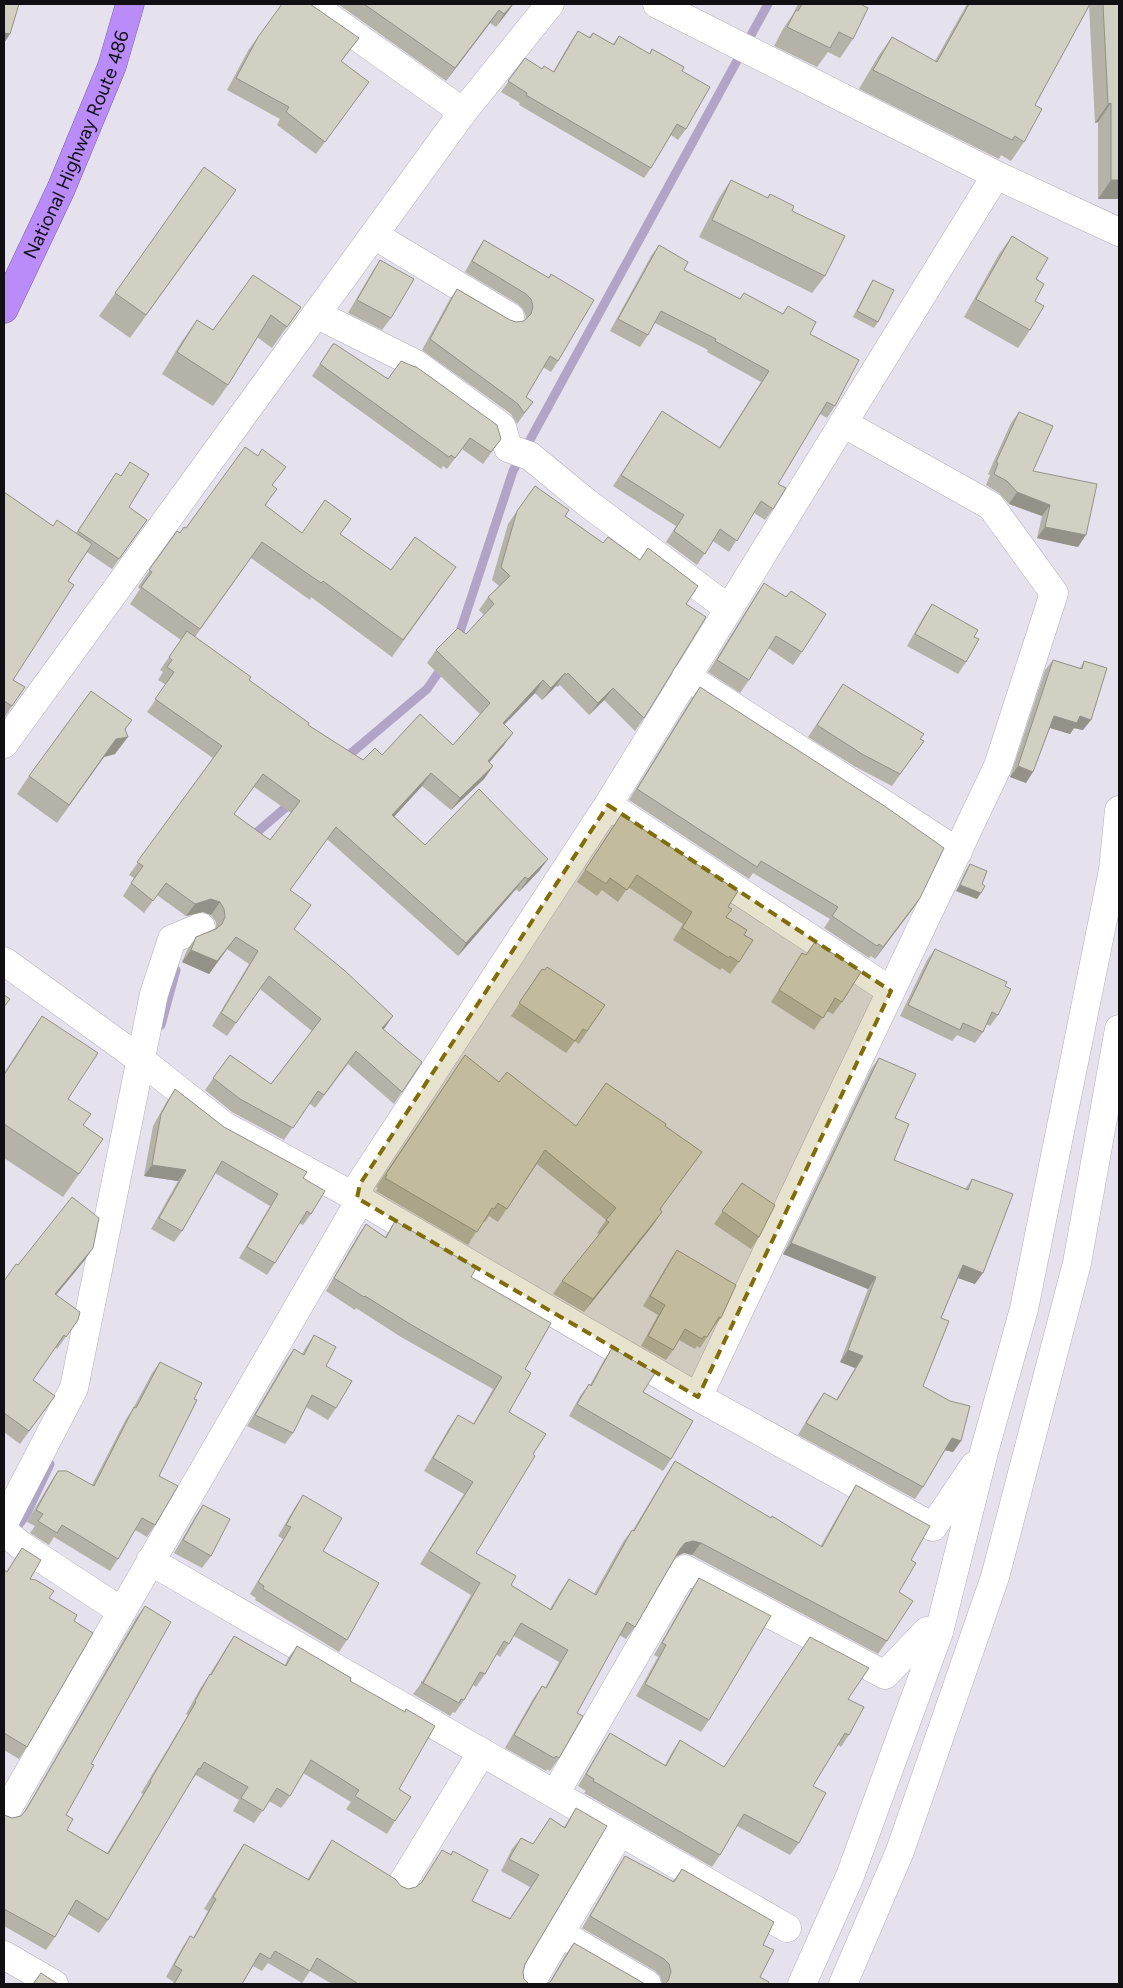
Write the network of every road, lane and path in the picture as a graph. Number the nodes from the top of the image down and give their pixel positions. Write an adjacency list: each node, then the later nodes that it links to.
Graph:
1 (130, 4): 9 (highway, National Highway Route 486)
2 (311, 4): 5 (street)
3 (550, 4): 5 (street)
4 (657, 4): 6 (street)
5 (463, 112): 8 (street)
6 (996, 175): 7 (street); 12 (street)
7 (1119, 232)
8 (374, 235): 10 (street); 11 (street)
9 (4, 309)
10 (316, 314): 13 (street); 15 (street)
11 (510, 316)
12 (843, 423): 13 (street); 18 (street)
13 (729, 609): 14 (street)
14 (686, 676): 16 (street); 18 (street)
15 (6, 736)
16 (608, 805): 21 (street); 24 (street)
17 (1119, 810): 26 (street)
18 (958, 852): 21 (street)
19 (201, 927): 23 (street)
20 (4, 961): 23 (street)
21 (891, 991): 25 (street)
22 (1119, 1029): 44 (street)
23 (140, 1060): 24 (street); 27 (street)
24 (357, 1198): 25 (street); 29 (street)
25 (698, 1397): 26 (street)
26 (984, 1452): 31 (street)
27 (4, 1523)
28 (12, 1538): 30 (street)
29 (150, 1561): 30 (street); 32 (street)
30 (121, 1611): 34 (street)
31 (939, 1632): 33 (street); 43 (street)
32 (482, 1752): 33 (street); 36 (street)
33 (555, 1794): 35 (street)
34 (4, 1815)
35 (620, 1832): 37 (street); 38 (street)
36 (401, 1885)
37 (787, 1928)
38 (560, 1933): 41 (street); 42 (street)
39 (4, 1955): 40 (street)
40 (54, 1984)
41 (530, 1984)
42 (647, 1984)
43 (802, 1984)
44 (843, 1984)

